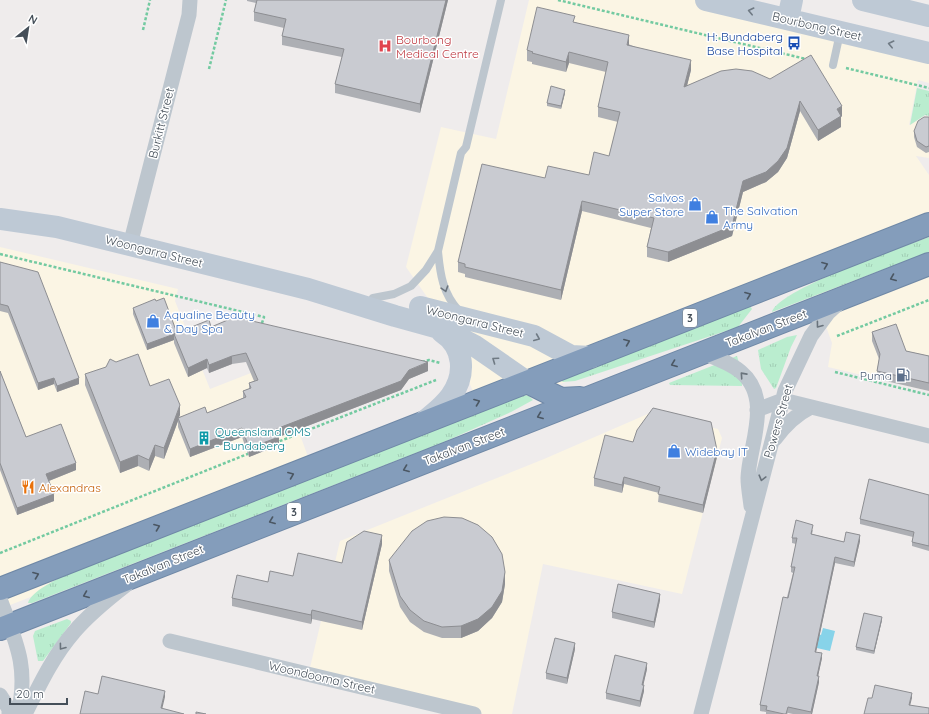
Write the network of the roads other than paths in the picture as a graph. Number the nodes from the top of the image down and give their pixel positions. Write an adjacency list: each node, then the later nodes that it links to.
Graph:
1 (190, 0): 12 (street, Burkitt Street)
2 (501, 0): 13 (lane)
3 (706, 0): 5 (street, Bourbong Street, one-way to 3)
4 (863, 0): 6 (street)
5 (790, 10): 7 (street, Bourbong Street)
6 (929, 16)
7 (840, 32): 8 (street, Bourbong Street, one-way to 7); 9 (lane)
8 (929, 53)
9 (833, 65)
10 (0, 219): 12 (street, Woongarra Street)
11 (929, 224): 21 (highway, 3, one-way to 11)
12 (130, 245): 15 (street, Woongarra Street)
13 (438, 251): 17 (lane); 18 (lane, one-way to 18)
14 (929, 264): 16 (highway, Takalvan Street / 3, one-way to 16)
15 (308, 289): 17 (street, Woongarra Street); 19 (street, Woongarra Street)
16 (846, 297): 20 (highway, Takalvan Street / 3); 24 (street, Powers Street, one-way to 24)
17 (373, 298): 18 (street, Woongarra Street)
18 (481, 323): 21 (street, Woongarra Street, one-way to 21)
19 (428, 324): 22 (street, Woongarra Street, one-way to 19); 27 (street, Woongarra Street)
20 (703, 353): 23 (highway, Takalvan Street / 3, one-way to 23); 26 (street, Powers Street, one-way to 20)
21 (591, 357): 22 (highway, 3)
22 (527, 382): 23 (highway); 27 (highway, 3, one-way to 22)
23 (589, 397): 31 (highway, Takalvan Street / 3, one-way to 31)
24 (783, 400): 25 (street); 26 (street); 29 (street, Powers Street)
25 (811, 407): 28 (street); 29 (street)
26 (757, 410): 30 (street, Powers Street)
27 (424, 422): 32 (highway, 3, one-way to 27)
28 (929, 436)
29 (771, 444): 30 (street, Powers Street, one-way to 30)
30 (752, 515): 41 (street, Powers Street)
31 (141, 573): 34 (highway, Takalvan Street / 3, one-way to 34); 39 (street, one-way to 39)
32 (0, 589)
33 (0, 599): 34 (street)
34 (5, 627): 38 (street)
35 (170, 641): 40 (street, Woondooma Street)
36 (0, 695): 37 (street)
37 (9, 714)
38 (18, 714)
39 (25, 714)
40 (474, 714)
41 (701, 714)

